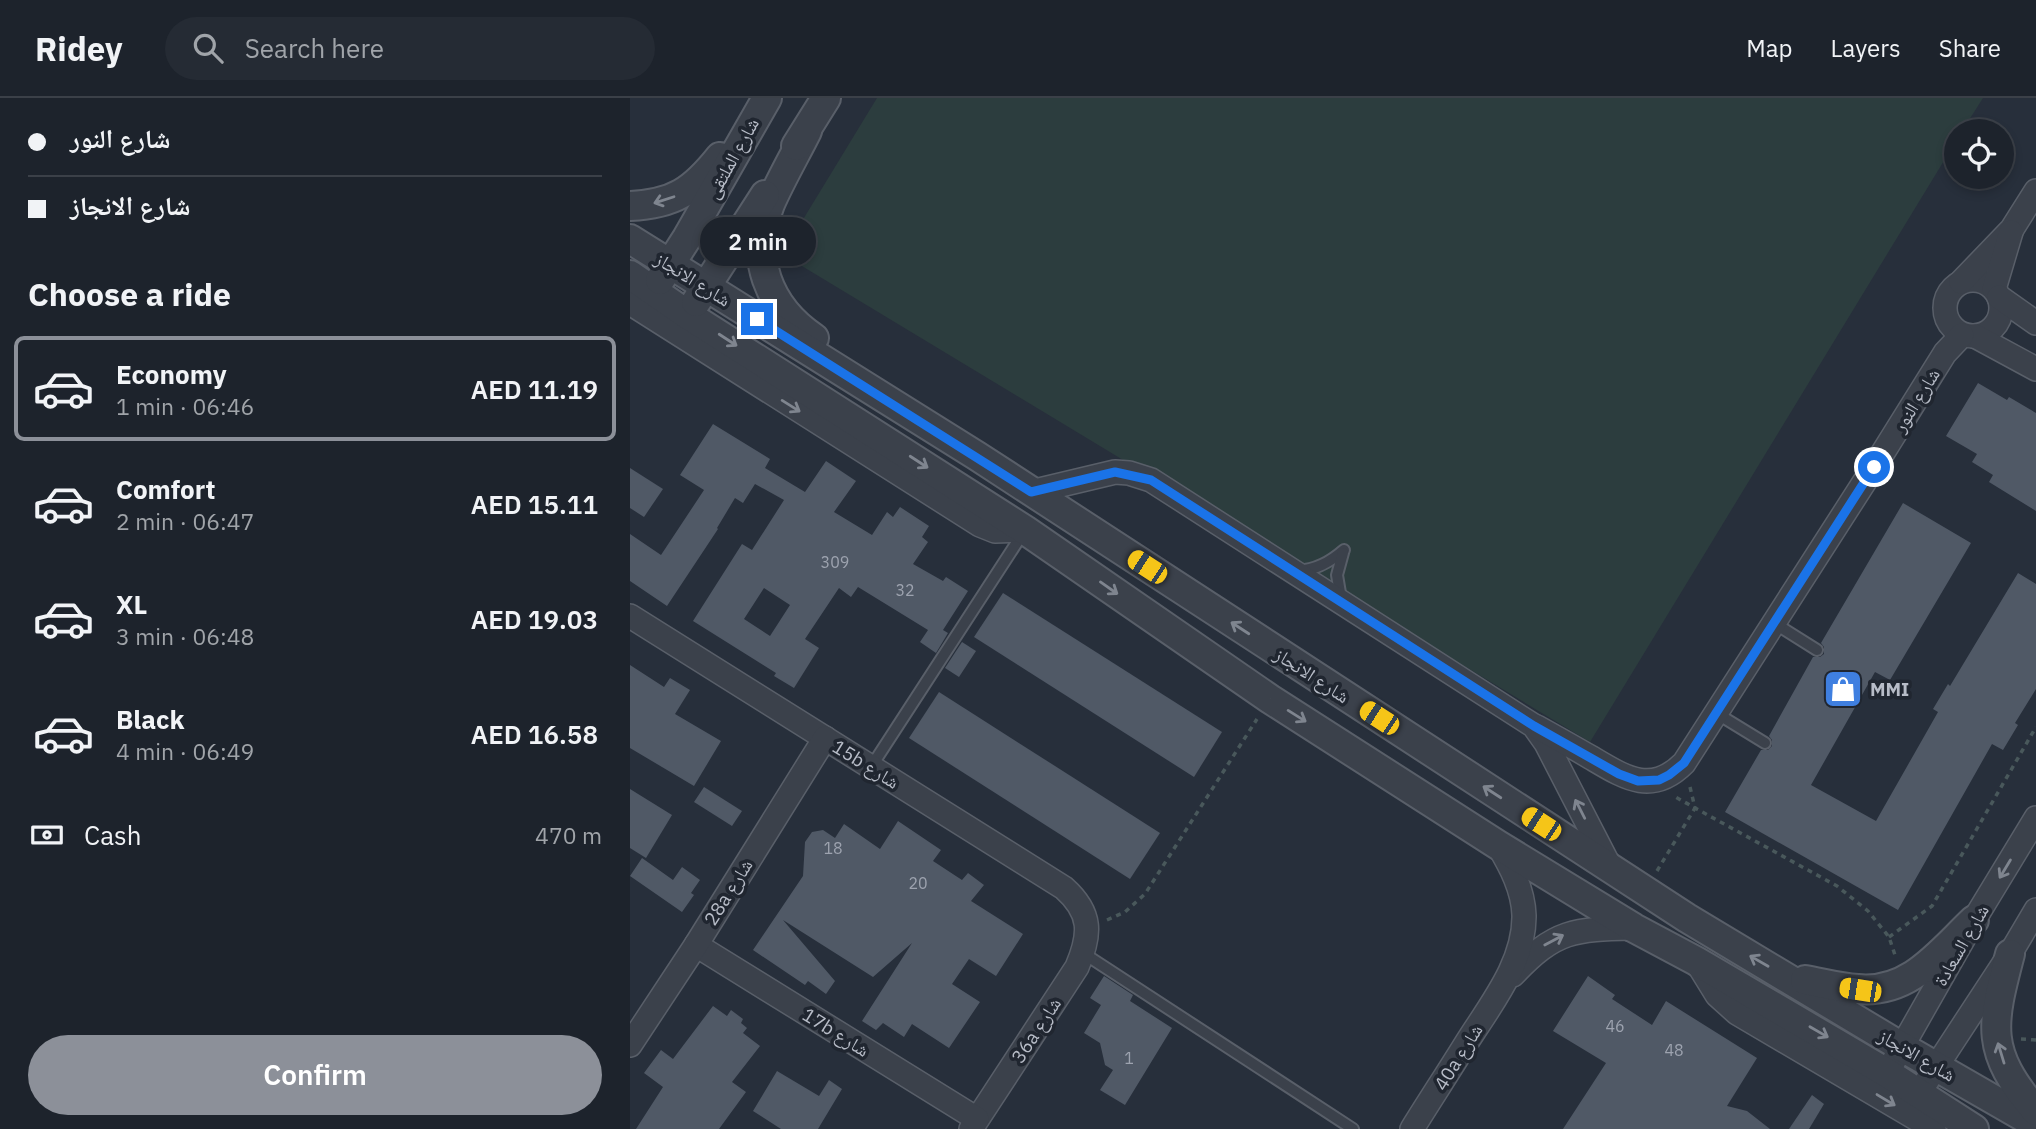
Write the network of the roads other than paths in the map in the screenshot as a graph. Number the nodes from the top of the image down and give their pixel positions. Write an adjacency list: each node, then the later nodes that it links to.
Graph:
1 (826, 98): 3 (street)
2 (765, 100): 5 (street, one-way to 5); 8 (street, شارع الملتقى)
3 (807, 131): 10 (street); 17 (street)
4 (2036, 192): 6 (street)
5 (630, 206)
6 (2012, 229): 9 (street); 12 (street)
7 (630, 239): 8 (street, شارع الانجاز)
8 (670, 265): 10 (street, شارع الانجاز); 11 (street, شارع الملتقى)
9 (1961, 282): 12 (street); 15 (street)
10 (705, 287): 13 (street); 17 (street, شارع الانجاز)
11 (638, 289): 13 (street, شارع الانجاز); 19 (street, one-way to 19)
12 (1996, 293): 14 (street); 15 (street)
13 (688, 315): 19 (street, شارع الانجاز, one-way to 19)
14 (2036, 323)
15 (1963, 332): 16 (street); 23 (street, شارع النور)
16 (2036, 369)
17 (977, 456): 18 (street, شارع الانجاز)
18 (1031, 492): 20 (street); 32 (street, شارع الانجاز, one-way to 18)
19 (1025, 530): 29 (lane); 31 (street, شارع الانجاز, one-way to 31)
20 (1294, 572): 21 (street); 21 (lane)
21 (1342, 602): 26 (street)
22 (630, 616): 27 (street, 15b شارع)
23 (1774, 623): 24 (lane); 25 (street, شارع النور)
24 (1817, 650)
25 (1716, 713): 26 (street, شارع النور); 28 (lane)
26 (1534, 726): 32 (street, one-way to 26)
27 (825, 738): 29 (street, 15b شارع); 37 (street, 28a شارع)
28 (1765, 743)
29 (871, 767): 35 (street, 15b شارع)
30 (2036, 818): 34 (street, شارع السعادة, one-way to 34)
31 (1499, 845): 36 (street, شارع الانجاز); 42 (street, 40a شارع)
32 (1611, 869): 41 (street, شارع الانجاز, one-way to 32)
33 (2036, 910): 39 (street)
34 (1974, 920): 41 (street); 44 (street, شارع السعادة)
35 (1087, 925): 38 (street, 36a شارع)
36 (1634, 928): 40 (street, شارع الانجاز); 42 (street, 40a شارع, one-way to 36)
37 (696, 945): 43 (street, 28a شارع); 49 (street, 17b شارع)
38 (1083, 953): 49 (street, 36a شارع); 52 (lane)
39 (2010, 954): 45 (street); 48 (street, one-way to 39)
40 (1696, 961): 46 (street, شارع الانجاز, one-way to 46); 51 (street, one-way to 51)
41 (1788, 978): 44 (street, شارع الانجاز)
42 (1503, 985): 53 (street, 40a شارع)
43 (630, 1045)
44 (1902, 1047): 45 (street, شارع الانجاز); 46 (street, شارع السعادة)
45 (1936, 1066): 47 (street); 50 (street, شارع الانجاز)
46 (1887, 1073): 47 (street, شارع الانجاز)
47 (1919, 1093): 54 (street, شارع الانجاز)
48 (2036, 1111)
49 (974, 1124)
50 (2036, 1124)
51 (1924, 1126)
52 (1353, 1129)
53 (1412, 1129)
54 (1974, 1129)

